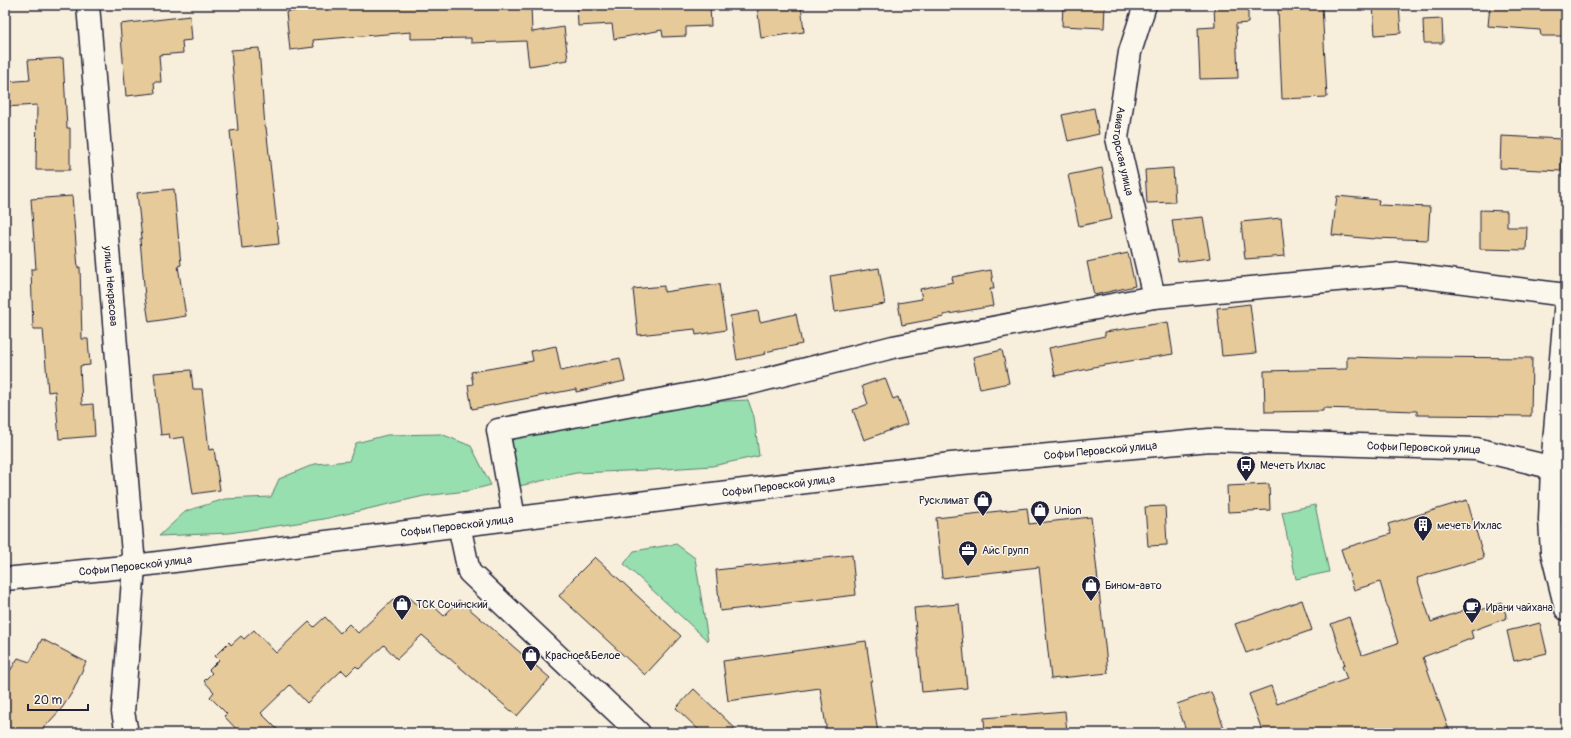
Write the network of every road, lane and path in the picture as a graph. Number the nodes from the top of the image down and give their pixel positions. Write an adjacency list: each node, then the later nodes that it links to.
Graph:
1 (88, 5): 9 (street, улица Некрасова)
2 (1144, 5): 4 (street, Авиаторская улица)
3 (1566, 295): 4 (street)
4 (1154, 297): 7 (street)
5 (1566, 299): 6 (street)
6 (1559, 469): 7 (street, Софьи Перовской улица); 11 (street)
7 (514, 518): 8 (street, Софьи Перовской улица)
8 (459, 525): 9 (street, Софьи Перовской улица); 13 (street)
9 (134, 566): 10 (street, Софьи Перовской улица); 12 (street, улица Некрасова)
10 (5, 579)
11 (1566, 609)
12 (127, 733)
13 (638, 733)

